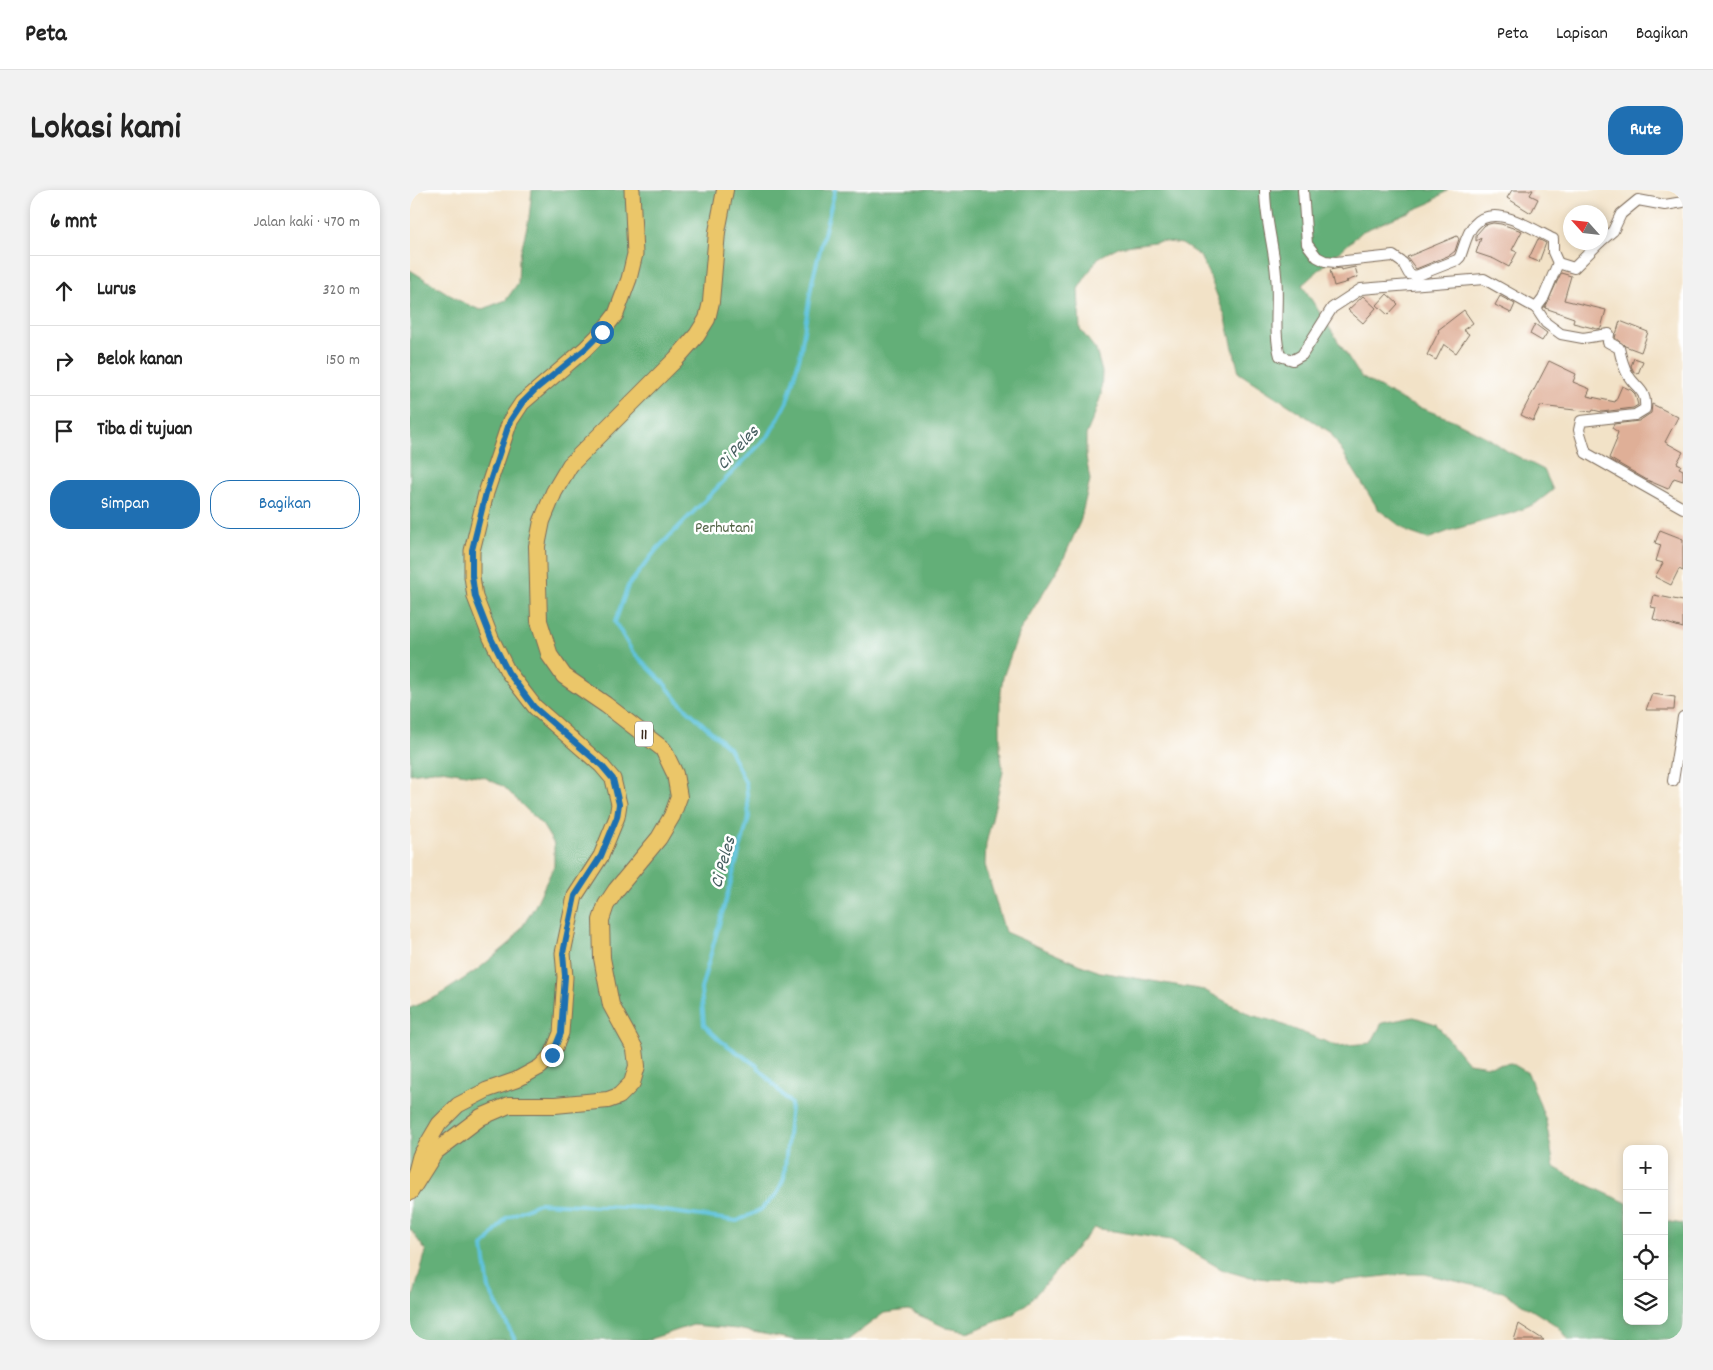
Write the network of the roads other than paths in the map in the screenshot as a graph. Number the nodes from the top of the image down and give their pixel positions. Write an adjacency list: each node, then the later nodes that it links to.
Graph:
1 (632, 190): 13 (main road)
2 (725, 190): 13 (highway, 11)
3 (1265, 190): 9 (street)
4 (1304, 190): 8 (street)
5 (1683, 202): 6 (street)
6 (1608, 235)
7 (1592, 250): 8 (street)
8 (1558, 263): 9 (street)
9 (1536, 308): 10 (street)
10 (1683, 508)
11 (1683, 717): 12 (street)
12 (1673, 781)
13 (411, 1191)

